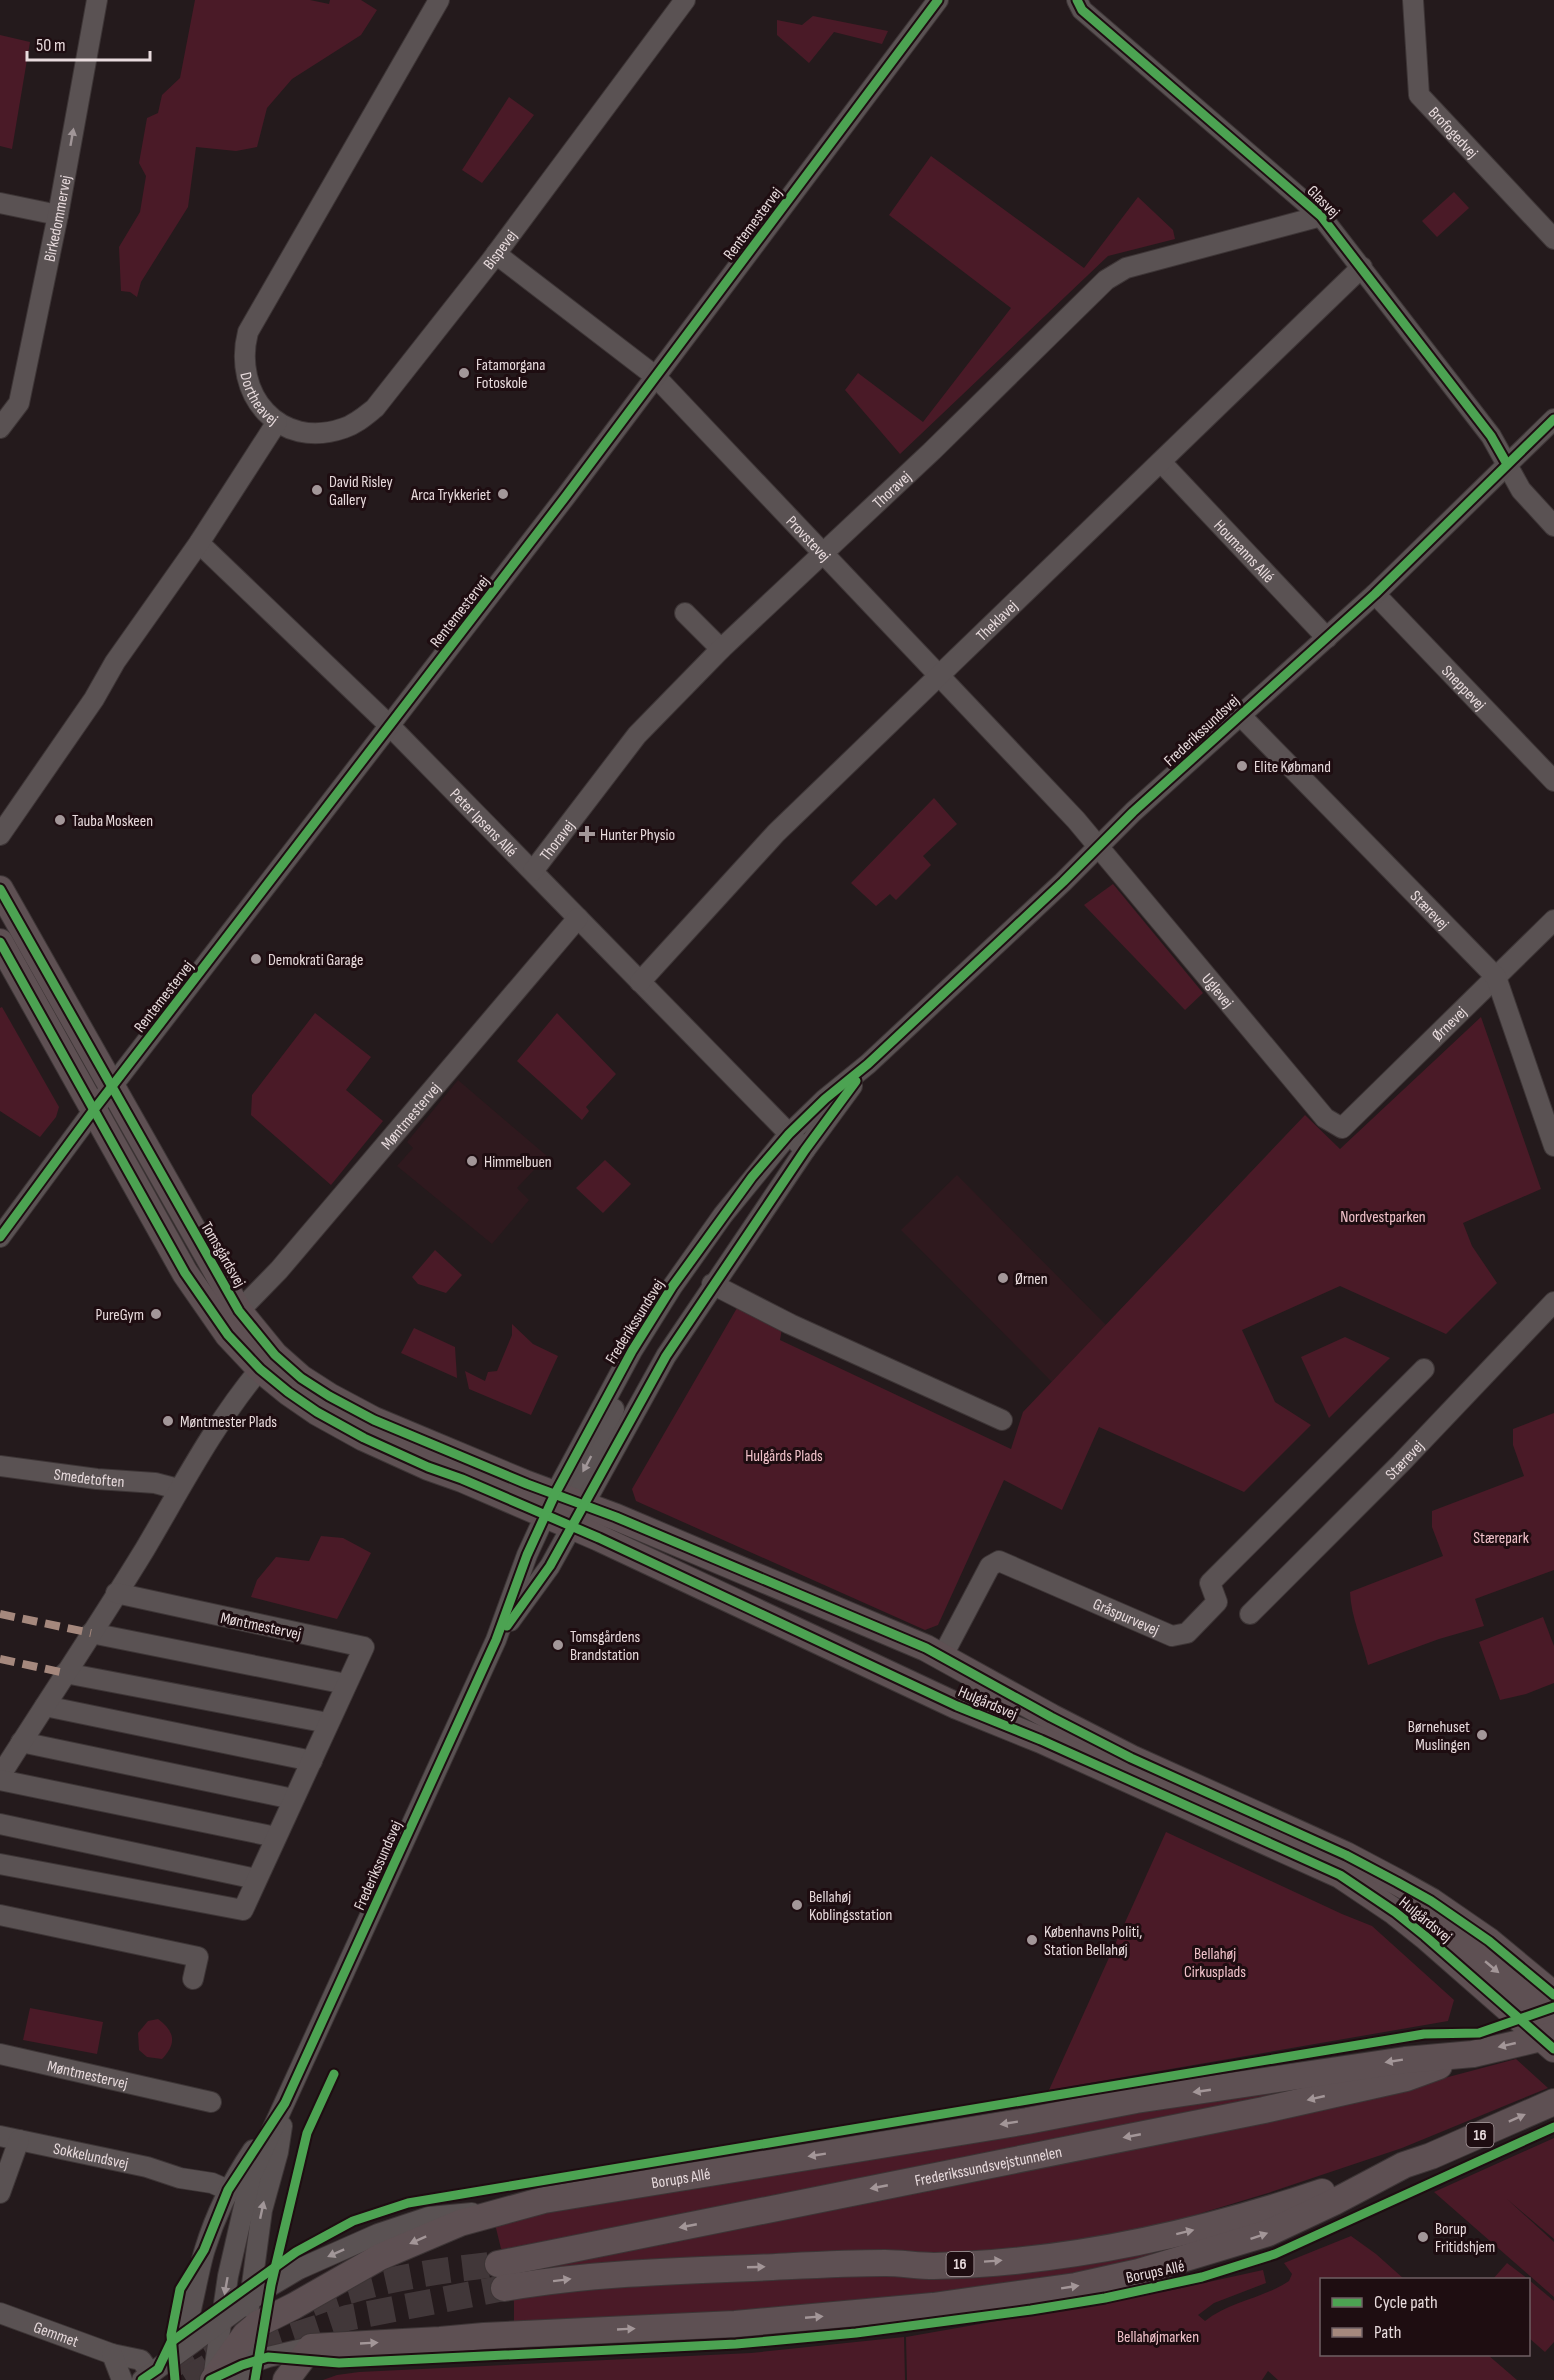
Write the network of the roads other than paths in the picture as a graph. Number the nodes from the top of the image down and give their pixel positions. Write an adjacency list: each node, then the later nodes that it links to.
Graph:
1 (97, 0): 8 (street, Birkedommervej, one-way to 1)
2 (439, 0): 15 (street, Dortheavej)
3 (685, 0): 11 (street, Bispevej)
4 (938, 0): 13 (street, Rentemestervej)
5 (1077, 0): 9 (street, Glasvej)
6 (1413, 0): 10 (street, Brofogedvej)
7 (0, 203): 8 (street)
8 (58, 215): 16 (street, Birkedommervej)
9 (1321, 216): 12 (street, Glasvej); 21 (street, Thoravej)
10 (1554, 239)
11 (496, 254): 13 (street, Provstevej); 15 (street, Bispevej)
12 (1362, 267): 17 (street, Theklavej); 18 (street, Glasvej)
13 (655, 376): 21 (street, Provstevej); 28 (street, Rentemestervej)
14 (1554, 418): 18 (street, Frederikssundsvej)
15 (277, 422): 20 (street, Dortheavej)
16 (0, 428)
17 (1161, 462): 24 (street, Houmanns Allé); 26 (street, Theklavej)
18 (1507, 464): 19 (street, Glasvej); 22 (street, Frederikssundsvej)
19 (1554, 526)
20 (199, 543): 28 (street, Peter Ipsens Allé); 30 (street, Dortheavej)
21 (822, 552): 25 (street, Thoravej); 26 (street, Provstevej)
22 (1374, 594): 24 (street, Frederikssundsvej); 29 (street, Sneppevej)
23 (685, 613): 25 (street)
24 (1327, 638): 27 (street, Frederikssundsvej)
25 (721, 649): 32 (street, Thoravej)
26 (939, 677): 31 (street, Provstevej); 38 (street, Theklavej)
27 (1240, 715): 31 (street, Frederikssundsvej); 37 (street, Stærevej)
28 (389, 726): 32 (street, Peter Ipsens Allé); 40 (street, Rentemestervej)
29 (1554, 782)
30 (0, 835)
31 (1098, 847): 39 (street, Frederikssundsvej); 42 (street, Uglevej)
32 (532, 871): 34 (street, Peter Ipsens Allé)
33 (0, 889): 40 (main road, Tomsgårdsvej)
34 (578, 918): 38 (street, Peter Ipsens Allé); 49 (street, Møntmestervej)
35 (1554, 920): 37 (street, Ørnevej)
36 (0, 942): 41 (main road)
37 (1496, 977): 42 (street, Ørnevej); 44 (street, Stærevej)
38 (640, 982): 43 (street, Peter Ipsens Allé)
39 (868, 1064): 43 (street, Frederikssundsvej); 45 (street, Frederikssundsvej)
40 (112, 1086): 41 (street, Rentemestervej); 49 (main road, Tomsgårdsvej)
41 (93, 1111): 46 (street, Rentemestervej); 50 (main road)
42 (1342, 1128)
43 (789, 1134): 45 (street, Peter Ipsens Allé); 55 (street, Frederikssundsvej, one-way to 55)
44 (1554, 1146)
45 (805, 1150): 47 (street, Frederikssundsvej)
46 (0, 1237)
47 (712, 1284): 52 (street); 55 (street, Frederikssundsvej)
48 (1554, 1302): 57 (street, Stærevej)
49 (239, 1311): 55 (main road, Tomsgårdsvej)
50 (260, 1369): 54 (street); 55 (main road)
51 (1424, 1369): 60 (street, Gråspurvevej)
52 (1002, 1420)
53 (0, 1466): 54 (street, Smedetoften)
54 (178, 1489): 56 (street)
55 (565, 1508): 59 (street, Frederikssundsvej); 59 (street, Frederikssundsvej); 60 (main road, Hulgårdsvej); 77 (main road, Hulgårdsvej)
56 (116, 1593): 58 (street); 62 (street, Møntmestervej)
57 (1250, 1614)
58 (91, 1633): 61 (street); 62 (street)
59 (496, 1640): 82 (street, Frederikssundsvej)
60 (942, 1657): 76 (main road, Hulgårdsvej, one-way to 60)
61 (65, 1673): 63 (street); 64 (street)
62 (346, 1684): 64 (street, Møntmestervej)
63 (45, 1706): 65 (street); 66 (street)
64 (328, 1723): 66 (street, Møntmestervej)
65 (21, 1742): 67 (street); 69 (street)
66 (312, 1761): 69 (street, Møntmestervej)
67 (0, 1776)
68 (0, 1780): 71 (street)
69 (293, 1799): 71 (street, Møntmestervej)
70 (0, 1824): 73 (street)
71 (276, 1837): 73 (street, Møntmestervej)
72 (0, 1864): 73 (street, Møntmestervej)
73 (256, 1879)
74 (0, 1915): 75 (street)
75 (193, 1978)
76 (1554, 1995)
77 (1552, 2036): 79 (main road, Borups Allé, one-way to 79)
78 (0, 2054): 80 (street, Møntmestervej)
79 (1473, 2054): 88 (main road, Borups Allé, one-way to 88); 89 (main road, Frederikssundsvejstunnelen, one-way to 89)
80 (211, 2102)
81 (1554, 2102): 84 (main road, Borups Allé / 16, one-way to 81)
82 (285, 2103): 86 (street); 87 (street, Frederikssundsvej); 91 (street, Frederikssundsvej, one-way to 82)
83 (9, 2138): 85 (street); 86 (street, Sokkelundsvej)
84 (1404, 2165): 90 (main road, 16, one-way to 84); 95 (main road, Borups Allé, one-way to 84)
85 (0, 2193)
86 (224, 2197): 87 (street, Sokkelundsvej); 97 (street)
87 (243, 2208): 93 (street, Frederikssundsvej, one-way to 93)
88 (492, 2213): 91 (street, Borups Allé, one-way to 91); 94 (main road, one-way to 94)
89 (498, 2264)
90 (504, 2288)
91 (250, 2301): 93 (street, Borups Allé); 94 (street, Frederikssundsvej)
92 (0, 2313): 96 (street, Gemmet)
93 (220, 2323): 97 (street, Borups Allé); 101 (street, Frederikssundsvej)
94 (245, 2336): 98 (street, Frederikssundsvej); 101 (main road)
95 (311, 2347): 98 (street, Borups Allé); 102 (main road)
96 (112, 2354): 99 (street, Gemmet); 100 (street)
97 (173, 2358): 99 (street, Borups Allé)
98 (242, 2373): 101 (street, Borups Allé)
99 (146, 2377)
100 (122, 2380)
101 (212, 2380)
102 (286, 2380)

